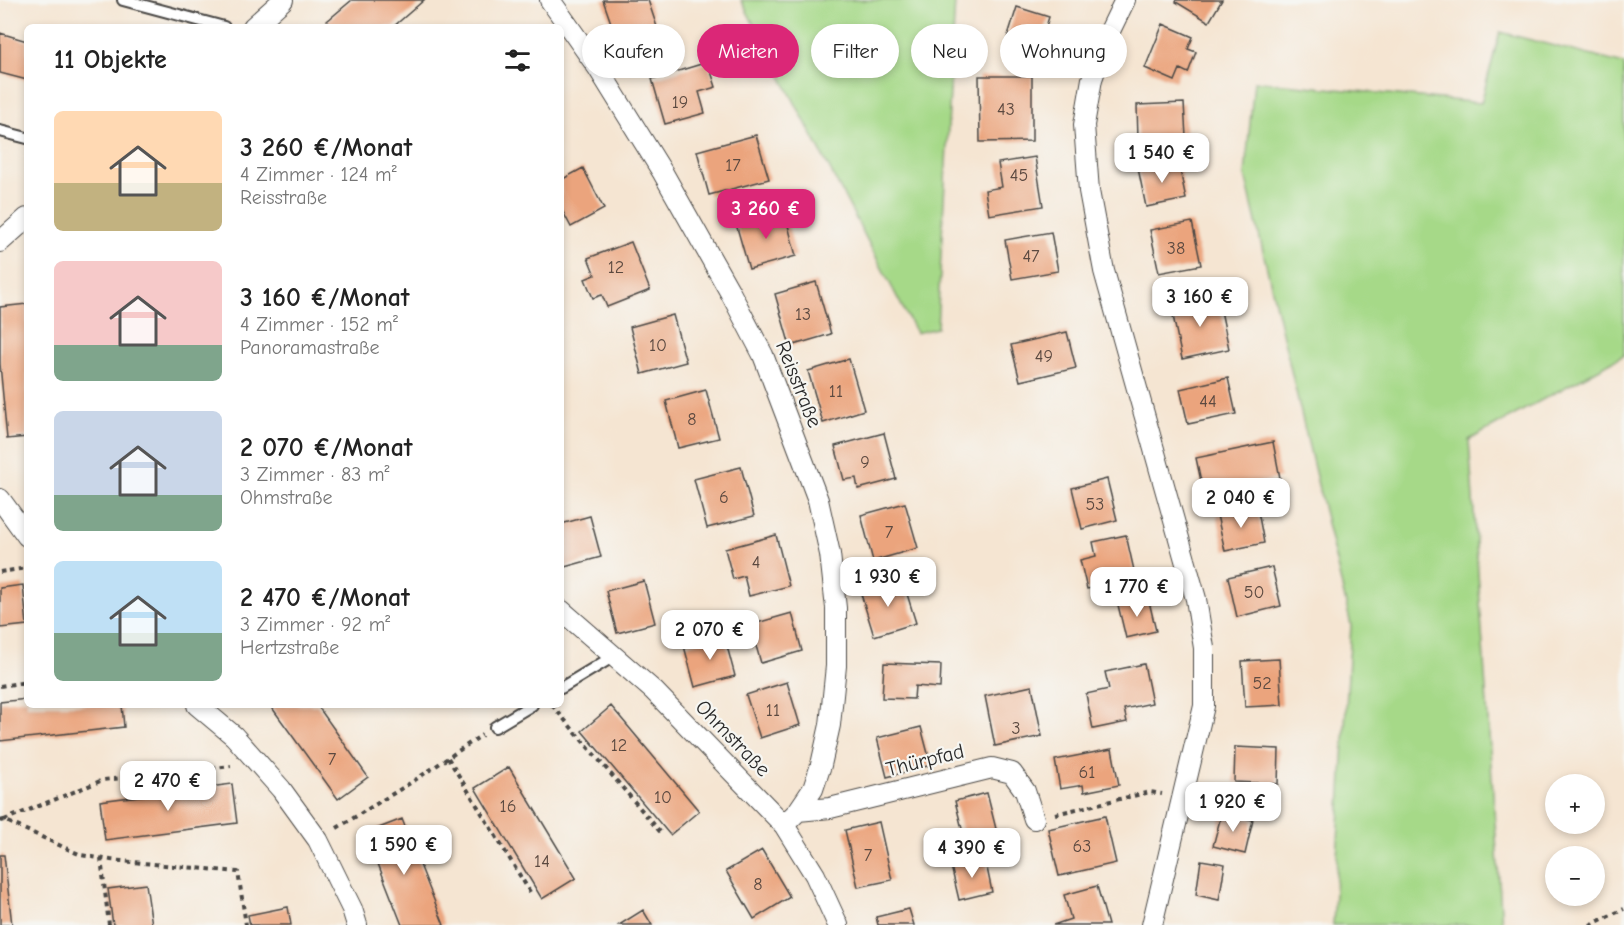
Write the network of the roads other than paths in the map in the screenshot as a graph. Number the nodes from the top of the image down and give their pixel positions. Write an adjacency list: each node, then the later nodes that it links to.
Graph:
1 (123, 0): 5 (lane)
2 (284, 0): 6 (street)
3 (1125, 0): 24 (street)
4 (557, 2): 19 (street, Reisstraße)
5 (213, 24)
6 (256, 24)
7 (0, 130): 8 (lane)
8 (24, 137)
9 (24, 221): 10 (street)
10 (0, 242)
11 (0, 499): 12 (street)
12 (24, 533)
13 (564, 613): 14 (street, Ohmstraße)
14 (614, 656): 15 (lane); 21 (street, Ohmstraße)
15 (564, 686)
16 (201, 708): 22 (street)
17 (527, 708): 18 (lane)
18 (495, 727)
19 (798, 811): 20 (street, Thürpfad); 21 (street, Reisstraße)
20 (1034, 819)
21 (784, 825): 23 (street, Ohmstraße)
22 (357, 925)
23 (838, 925)
24 (1152, 925)

